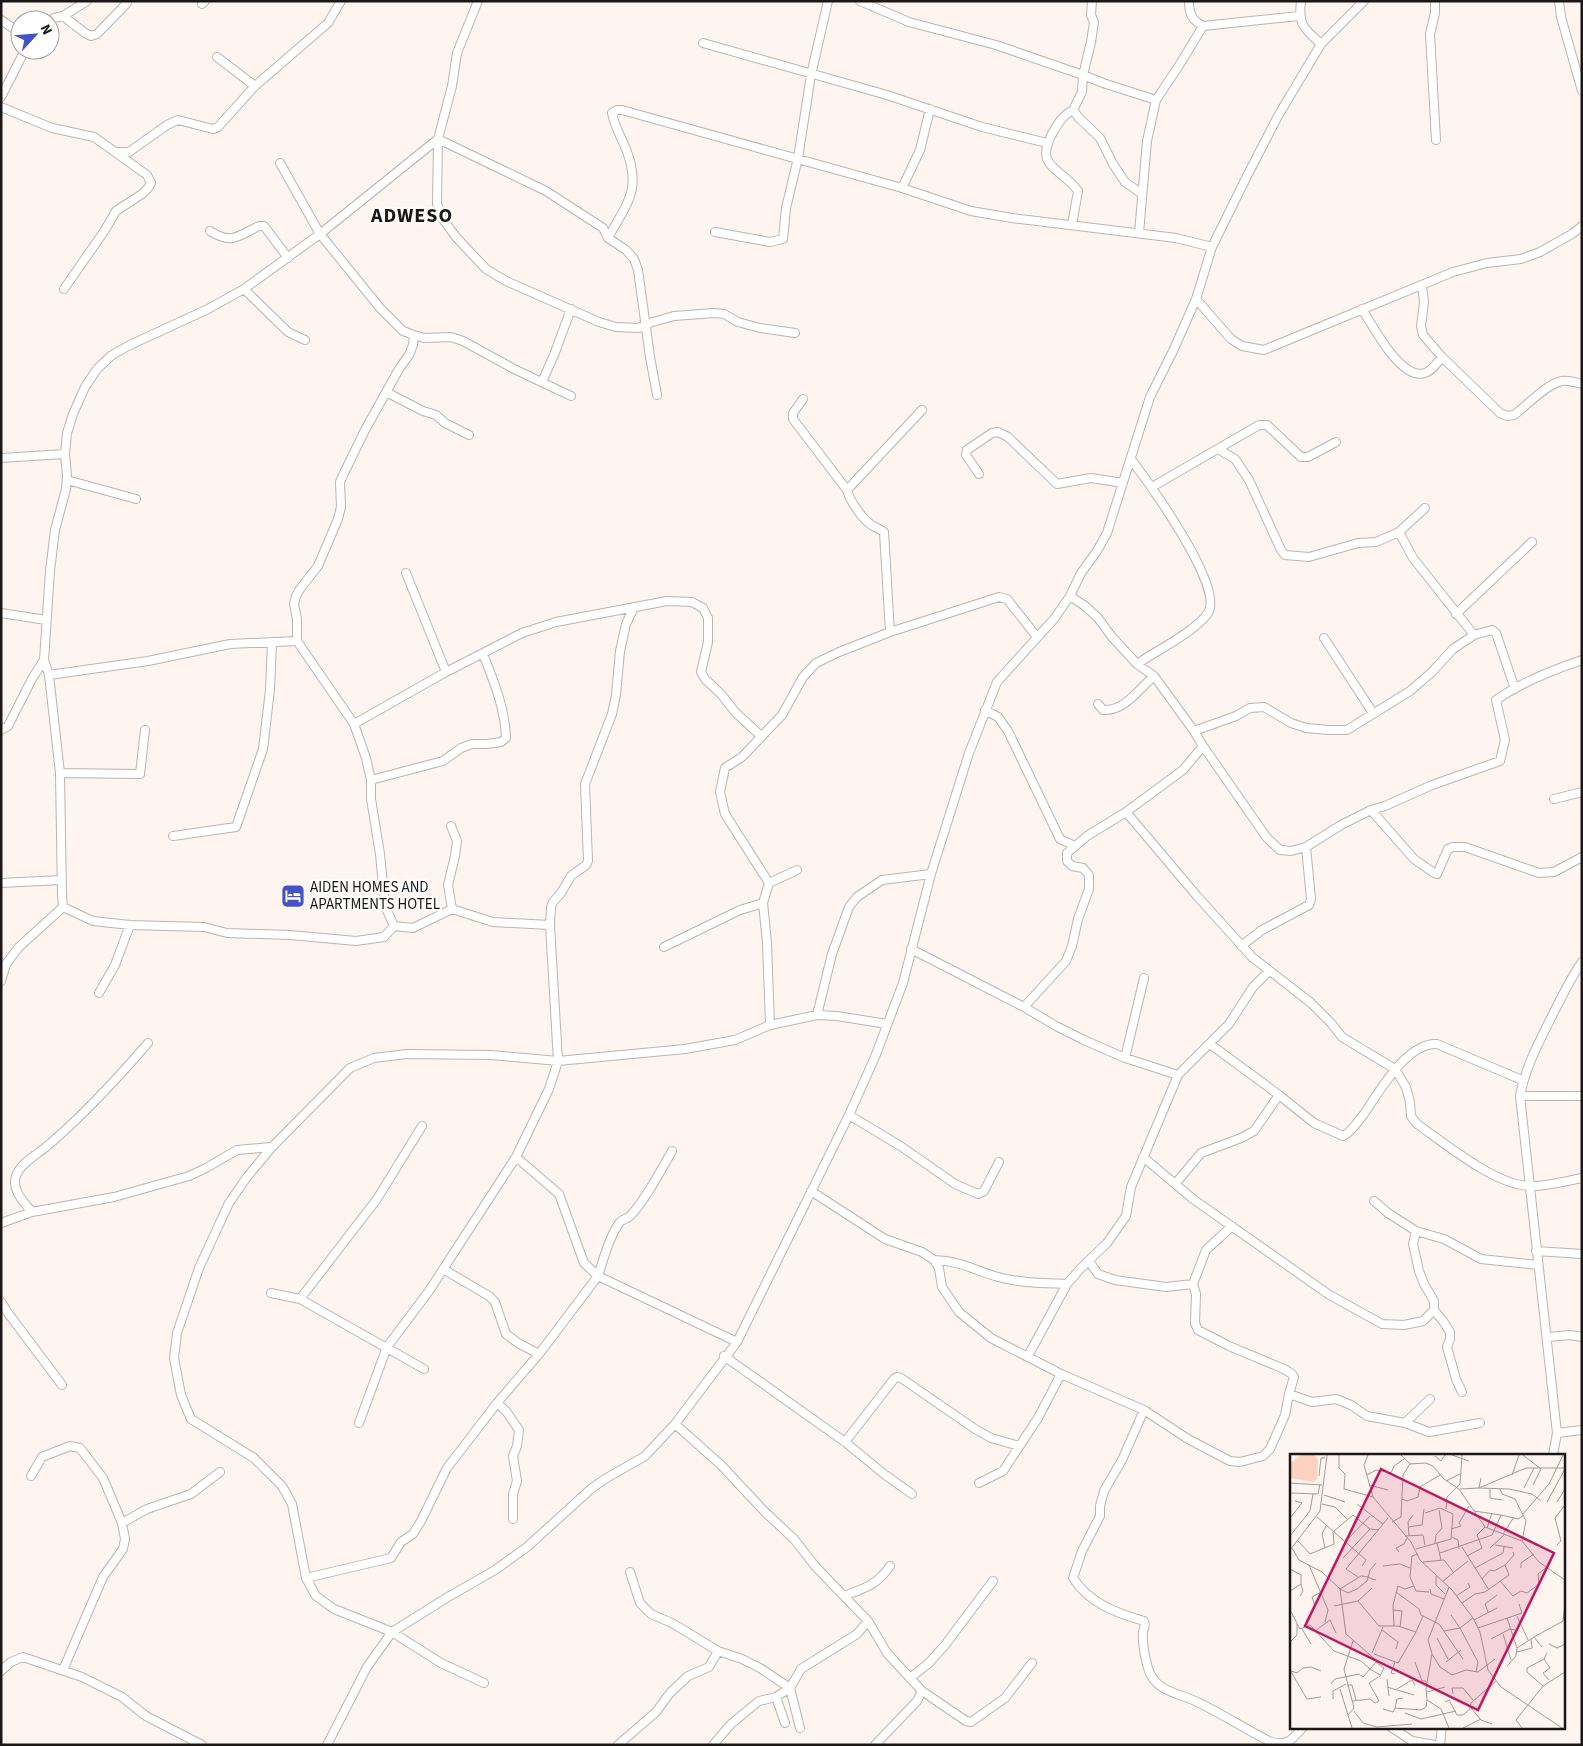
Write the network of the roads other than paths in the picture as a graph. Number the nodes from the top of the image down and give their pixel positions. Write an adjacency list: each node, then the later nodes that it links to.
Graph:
1 (87, 1): 13 (street)
2 (341, 1): 23 (street)
3 (478, 1): 30 (street)
4 (828, 1): 21 (street)
5 (860, 1): 22 (street)
6 (1092, 1): 22 (street)
7 (1189, 1): 16 (street)
8 (1301, 1): 14 (street)
9 (1364, 1): 18 (street)
10 (1435, 1): 31 (street)
11 (1559, 1): 24 (street)
12 (127, 3): 13 (street)
13 (63, 16): 15 (street)
14 (1299, 16): 16 (street); 18 (street)
15 (60, 17)
16 (1203, 26): 26 (street)
17 (704, 43): 21 (street)
18 (1321, 44): 45 (street)
19 (216, 57): 23 (street)
20 (20, 60): 25 (street)
21 (811, 75): 28 (street); 34 (street)
22 (1083, 75): 26 (street); 29 (street)
23 (255, 86): 33 (street)
24 (1582, 91)
25 (1, 96)
26 (1156, 100): 37 (street)
27 (1, 107): 33 (street)
28 (930, 109): 32 (street); 36 (street)
29 (1074, 110): 32 (street); 37 (street)
30 (438, 139): 43 (street); 44 (street); 51 (street)
31 (1436, 140)
32 (1047, 143): 38 (street)
33 (115, 152): 48 (street)
34 (798, 158): 36 (street); 41 (street); 44 (street)
35 (280, 163): 43 (street)
36 (902, 188): 38 (street)
37 (1142, 194): 42 (street)
38 (1072, 225): 42 (street)
39 (1582, 226): 47 (street)
40 (210, 232): 46 (street)
41 (715, 232)
42 (1139, 233): 45 (street)
43 (320, 234): 46 (street); 55 (street)
44 (608, 238): 53 (street)
45 (1212, 247): 50 (street)
46 (288, 258): 49 (street)
47 (1422, 285): 52 (street); 57 (street)
48 (64, 289)
49 (244, 289): 56 (street); 68 (street)
50 (1196, 298): 52 (street); 70 (street)
51 (571, 309): 53 (street); 58 (street)
52 (1362, 309): 57 (street)
53 (646, 324): 54 (street); 61 (street)
54 (795, 333)
55 (414, 335): 58 (street); 60 (street)
56 (305, 340)
57 (1442, 358): 59 (street)
58 (542, 382): 62 (street)
59 (1582, 384)
60 (386, 392): 65 (street); 90 (street)
61 (657, 395)
62 (571, 396)
63 (803, 400): 75 (street)
64 (922, 410): 75 (street)
65 (469, 435)
66 (1336, 442): 67 (street)
67 (1218, 449): 74 (street); 78 (street)
68 (65, 454): 69 (street); 72 (street)
69 (1, 458)
70 (1131, 459): 73 (street); 74 (street)
71 (979, 474): 73 (street)
72 (67, 480): 76 (street); 85 (street)
73 (1123, 482): 81 (street)
74 (1152, 487): 95 (street)
75 (847, 490): 86 (street)
76 (136, 498)
77 (1425, 508): 78 (street)
78 (1399, 532): 84 (street)
79 (1532, 542): 84 (street)
80 (406, 573): 96 (street)
81 (1070, 596): 88 (street); 95 (street)
82 (634, 607): 92 (street); 107 (street); 129 (street)
83 (1, 613): 85 (street)
84 (1456, 614): 87 (street)
85 (46, 620): 93 (street)
86 (890, 632): 88 (street); 107 (street)
87 (1474, 635): 99 (street); 102 (street)
88 (1037, 637): 101 (street)
89 (1324, 638): 102 (street)
90 (297, 641): 91 (street); 103 (street)
91 (272, 642): 97 (street); 116 (street)
92 (483, 654): 96 (street); 110 (street)
93 (44, 660): 97 (street); 104 (street)
94 (1582, 660): 99 (street)
95 (1137, 664): 98 (street)
96 (446, 672): 103 (street)
97 (49, 674): 109 (street)
98 (1154, 676): 100 (street); 106 (street)
99 (1515, 690): 113 (street)
100 (1098, 704)
101 (985, 710): 117 (street); 121 (street)
102 (1373, 713): 106 (street)
103 (354, 724): 110 (street)
104 (1, 730)
105 (145, 730): 109 (street)
106 (1194, 730): 108 (street)
107 (761, 736): 124 (street)
108 (1203, 746): 114 (street); 118 (street)
109 (60, 773): 122 (street)
110 (371, 780): 130 (street)
111 (1582, 792): 112 (street)
112 (1554, 799)
113 (1371, 810): 118 (street); 119 (street)
114 (1126, 812): 117 (street); 131 (street)
115 (451, 826): 127 (street)
116 (173, 836)
117 (1075, 846): 139 (street)
118 (1306, 847): 131 (street)
119 (1582, 857)
120 (797, 870): 124 (street)
121 (931, 874): 133 (street); 140 (street)
122 (62, 880): 123 (street); 126 (street)
123 (1, 883)
124 (769, 883): 125 (street)
125 (763, 904): 132 (street); 142 (street)
126 (63, 908): 128 (street); 137 (street)
127 (452, 909): 129 (street); 130 (street)
128 (130, 925): 130 (street); 138 (street)
129 (550, 925): 146 (street)
130 (394, 926)
131 (1241, 946): 135 (street)
132 (664, 947)
133 (911, 949): 139 (street); 141 (street)
134 (1582, 962): 149 (street)
135 (1269, 970): 144 (street); 147 (street)
136 (1144, 978): 145 (street)
137 (1, 981)
138 (99, 993)
139 (1024, 1007): 145 (street)
140 (817, 1015): 141 (street); 142 (street)
141 (887, 1024): 153 (street)
142 (770, 1025): 146 (street)
143 (148, 1043): 165 (street)
144 (1210, 1044): 148 (street); 150 (street)
145 (1125, 1058): 148 (street)
146 (558, 1061): 155 (street); 158 (street)
147 (1395, 1069): 149 (street); 150 (street); 162 (street)
148 (1178, 1075): 157 (street)
149 (1522, 1080): 151 (street)
150 (1279, 1095): 161 (street)
151 (1520, 1096): 152 (street); 162 (street)
152 (1582, 1096)
153 (849, 1116): 159 (street); 163 (street)
154 (422, 1126): 179 (street)
155 (272, 1147): 165 (street); 214 (street)
156 (672, 1151): 175 (street)
157 (1143, 1156): 161 (street); 172 (street)
158 (516, 1157): 174 (street); 175 (street)
159 (999, 1162)
160 (1582, 1178): 162 (street)
161 (1176, 1183): 167 (street)
162 (1531, 1187): 169 (street)
163 (811, 1191): 171 (street); 184 (street)
164 (1374, 1201): 168 (street)
165 (32, 1212): 166 (street)
166 (1, 1223)
167 (1232, 1226): 177 (street); 181 (street)
168 (1416, 1231): 173 (street); 181 (street)
169 (1536, 1251): 170 (street); 173 (street)
170 (1582, 1254)
171 (934, 1260): 176 (street); 188 (street)
172 (1089, 1261): 176 (street); 177 (street)
173 (1538, 1265): 183 (street)
174 (443, 1269): 185 (street); 186 (street)
175 (598, 1276): 184 (street); 186 (street)
176 (1067, 1284): 188 (street)
177 (1192, 1284): 193 (street)
178 (270, 1293): 179 (street)
179 (300, 1299): 185 (street)
180 (1, 1302): 191 (street)
181 (1434, 1310): 192 (street)
182 (1582, 1337): 183 (street)
183 (1548, 1338): 202 (street)
184 (737, 1342): 187 (street)
185 (387, 1347): 189 (street); 197 (street)
186 (538, 1354): 195 (street)
187 (724, 1356): 200 (street); 203 (street)
188 (1028, 1356): 190 (street)
189 (424, 1370)
190 (1061, 1374): 196 (street); 204 (street)
191 (62, 1385)
192 (1462, 1392)
193 (1289, 1394): 196 (street); 198 (street)
194 (1430, 1399): 198 (street)
195 (497, 1403): 210 (street); 214 (street)
196 (1144, 1410): 230 (street)
197 (359, 1423)
198 (1405, 1423): 199 (street)
199 (1480, 1423)
200 (675, 1424): 216 (street); 218 (street)
201 (1582, 1430): 202 (street)
202 (1557, 1434): 205 (street)
203 (845, 1442): 204 (street); 209 (street)
204 (1019, 1446): 208 (street)
205 (1553, 1454)
206 (220, 1472): 211 (street)
207 (31, 1476): 211 (street)
208 (979, 1483)
209 (912, 1494)
210 (513, 1519)
211 (122, 1523): 221 (street)
212 (890, 1566): 216 (street)
213 (630, 1572): 219 (street)
214 (306, 1578): 218 (street)
215 (993, 1580): 223 (street)
216 (844, 1596): 217 (street)
217 (868, 1621): 223 (street); 225 (street)
218 (392, 1632): 224 (street); 235 (street)
219 (718, 1651): 225 (street); 236 (street)
220 (1032, 1663): 226 (street)
221 (63, 1670): 222 (street); 234 (street)
222 (1, 1671)
223 (910, 1678): 226 (street)
224 (484, 1683)
225 (790, 1688): 227 (street); 229 (street)
226 (922, 1691): 233 (street)
227 (776, 1697): 228 (street); 237 (street)
228 (785, 1723)
229 (800, 1728)
230 (1301, 1728)
231 (1392, 1728): 238 (street)
232 (1442, 1728): 239 (street)
233 (876, 1744)
234 (202, 1745)
235 (327, 1745)
236 (618, 1745)
237 (713, 1745)
238 (1435, 1745)
239 (1440, 1745)

